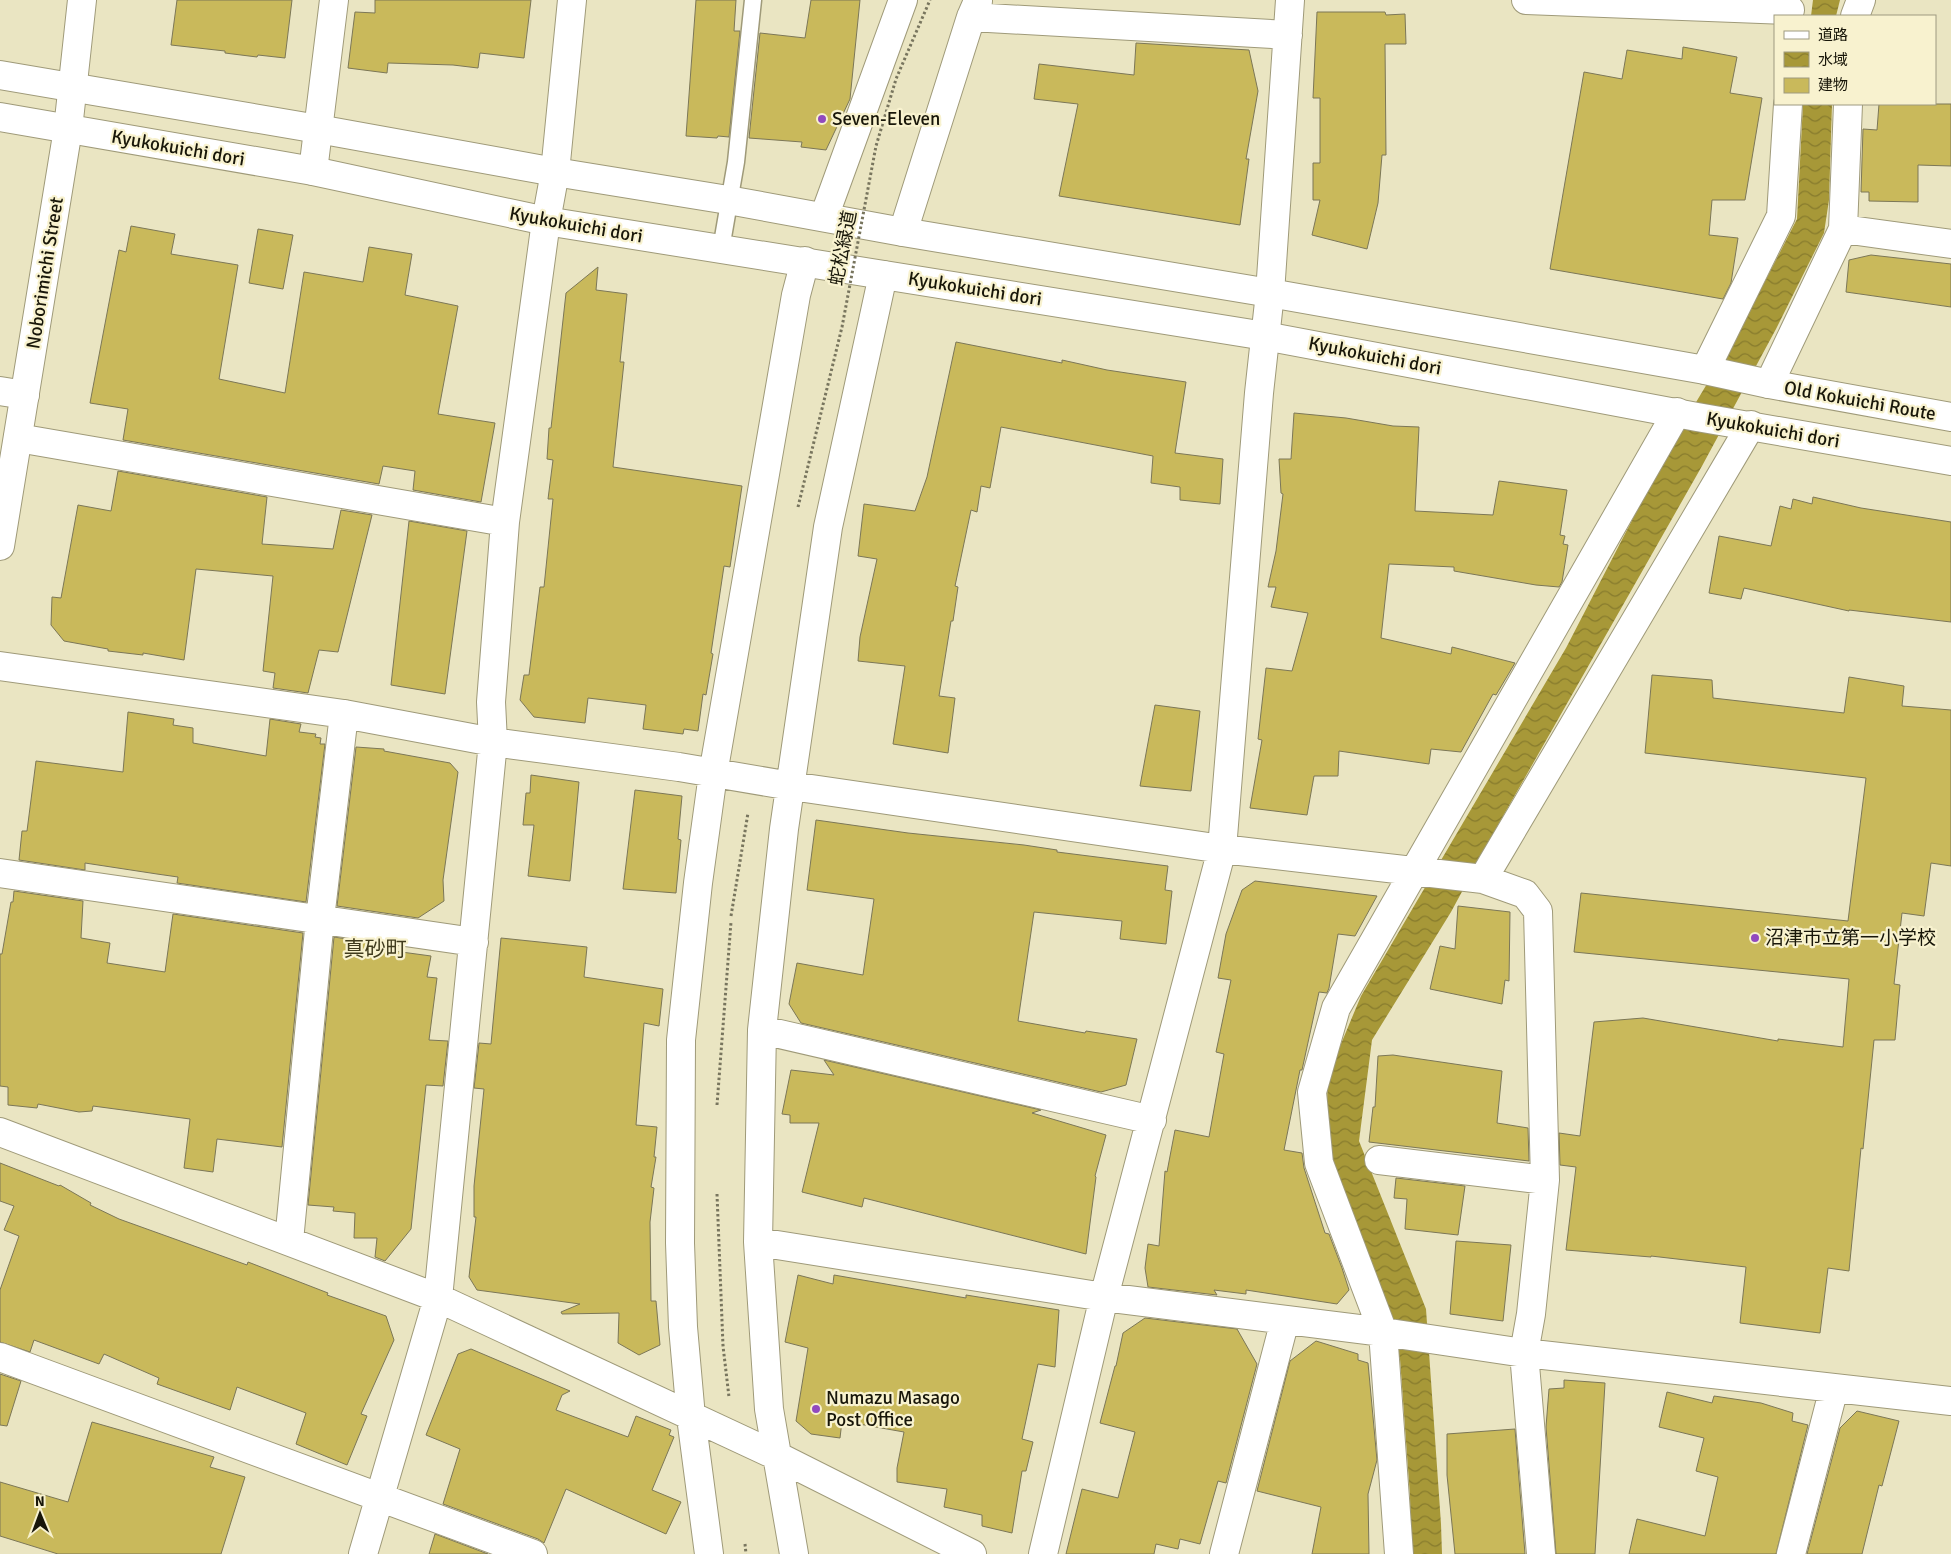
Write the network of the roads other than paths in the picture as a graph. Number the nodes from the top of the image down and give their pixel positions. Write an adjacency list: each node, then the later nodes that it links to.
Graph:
1 (82, 0): 14 (street, Noborimichi Street)
2 (334, 0): 19 (street)
3 (572, 0): 21 (street)
4 (754, 0): 22 (lane)
5 (904, 0): 23 (street)
6 (1290, 0): 12 (street)
7 (1526, 0): 10 (street)
8 (1861, 0): 11 (street)
9 (975, 8): 12 (street); 26 (street)
10 (1792, 9)
11 (1856, 15)
12 (1288, 35): 31 (street)
13 (0, 75): 14 (street)
14 (74, 88): 18 (street, Noborimichi Street); 19 (street)
15 (1788, 105): 33 (street)
16 (1848, 105): 25 (street)
17 (0, 117): 18 (street, Kyukokuichi dori)
18 (68, 128): 20 (street, Kyukokuichi dori); 35 (street, Noborimichi Street)
19 (318, 129): 20 (street); 21 (street)
20 (313, 171): 24 (street, Kyukokuichi dori)
21 (554, 172): 22 (street); 24 (street)
22 (728, 200): 23 (street); 28 (lane)
23 (824, 217): 26 (street)
24 (546, 221): 28 (street, Kyukokuichi dori); 41 (street)
25 (1843, 229): 27 (street); 34 (street)
26 (903, 232): 31 (street)
27 (1951, 244)
28 (721, 249): 29 (street, Kyukokuichi dori)
29 (805, 261): 30 (street, Kyukokuichi dori); 46 (street)
30 (883, 275): 32 (street, Kyukokuichi dori); 47 (street)
31 (1270, 293): 32 (street); 33 (street)
32 (1265, 336): 36 (street, Kyukokuichi dori); 48 (street)
33 (1713, 372): 34 (street)
34 (1769, 384): 37 (street, Old Kokuichi Route)
35 (13, 393): 39 (street, Noborimichi Street)
36 (1687, 414): 38 (street, Kyukokuichi dori); 49 (street)
37 (1951, 417)
38 (1751, 425): 40 (street, Kyukokuichi dori); 51 (street)
39 (18, 438): 41 (street); 42 (street, Noborimichi Street)
40 (1951, 461)
41 (506, 522): 45 (street)
42 (0, 546)
43 (0, 666): 44 (street)
44 (344, 714): 45 (street); 52 (street)
45 (493, 742): 46 (street); 53 (street)
46 (713, 774): 47 (street); 69 (street)
47 (791, 786): 48 (street); 54 (street)
48 (1222, 849): 49 (street); 55 (street)
49 (1414, 870): 51 (street); 64 (street)
50 (0, 873): 52 (street)
51 (1482, 878): 58 (street)
52 (320, 919): 53 (street); 59 (street)
53 (474, 942): 61 (street)
54 (762, 1030): 55 (street); 60 (street)
55 (1152, 1120): 62 (street)
56 (0, 1132): 59 (street)
57 (1379, 1160): 58 (street)
58 (1545, 1180): 65 (street)
59 (289, 1241): 61 (street)
60 (758, 1242): 62 (street); 70 (street)
61 (438, 1298): 69 (street); 71 (street)
62 (1104, 1298): 63 (street); 77 (street)
63 (1285, 1320): 64 (street); 78 (street)
64 (1383, 1332): 65 (street); 79 (street)
65 (1524, 1353): 67 (street); 80 (street)
66 (0, 1357): 71 (street)
67 (1834, 1388): 68 (street); 81 (street)
68 (1951, 1401)
69 (691, 1416): 70 (street); 74 (street)
70 (777, 1456): 75 (street); 76 (street)
71 (380, 1497): 72 (street); 73 (street)
72 (363, 1554)
73 (533, 1554)
74 (709, 1554)
75 (794, 1554)
76 (972, 1554)
77 (1043, 1554)
78 (1224, 1554)
79 (1399, 1554)
80 (1541, 1554)
81 (1791, 1554)

